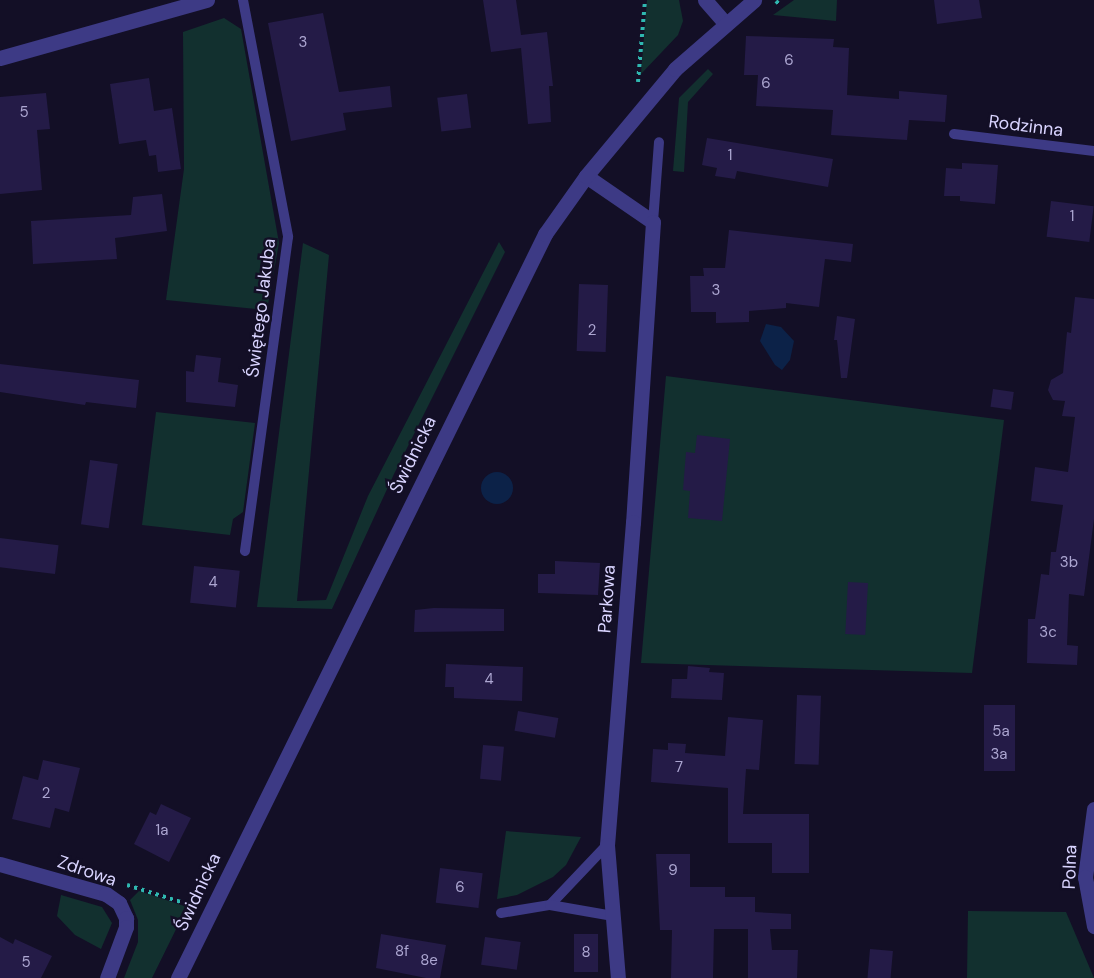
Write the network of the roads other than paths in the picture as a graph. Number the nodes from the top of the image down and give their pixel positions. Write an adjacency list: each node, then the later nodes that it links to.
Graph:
1 (207, 0): 6 (street)
2 (243, 0): 12 (lane, Świętego Jakuba)
3 (705, 0): 5 (street)
4 (754, 0): 5 (street, Świdnicka)
5 (725, 23): 10 (street, Świdnicka)
6 (0, 58)
7 (954, 134): 9 (lane, Rodzinna)
8 (659, 142): 11 (lane, Parkowa)
9 (1094, 151)
10 (586, 176): 11 (street); 21 (street, Świdnicka)
11 (653, 222): 14 (street, Parkowa)
12 (245, 550)
13 (1094, 809): 19 (street, Polna)
14 (607, 845): 16 (lane); 18 (street, Parkowa)
15 (0, 864): 20 (street, Zdrowa)
16 (550, 905): 17 (lane); 18 (lane)
17 (501, 913)
18 (613, 916): 22 (street, Parkowa)
19 (1092, 917)
20 (107, 978)
21 (178, 978)
22 (618, 978)

